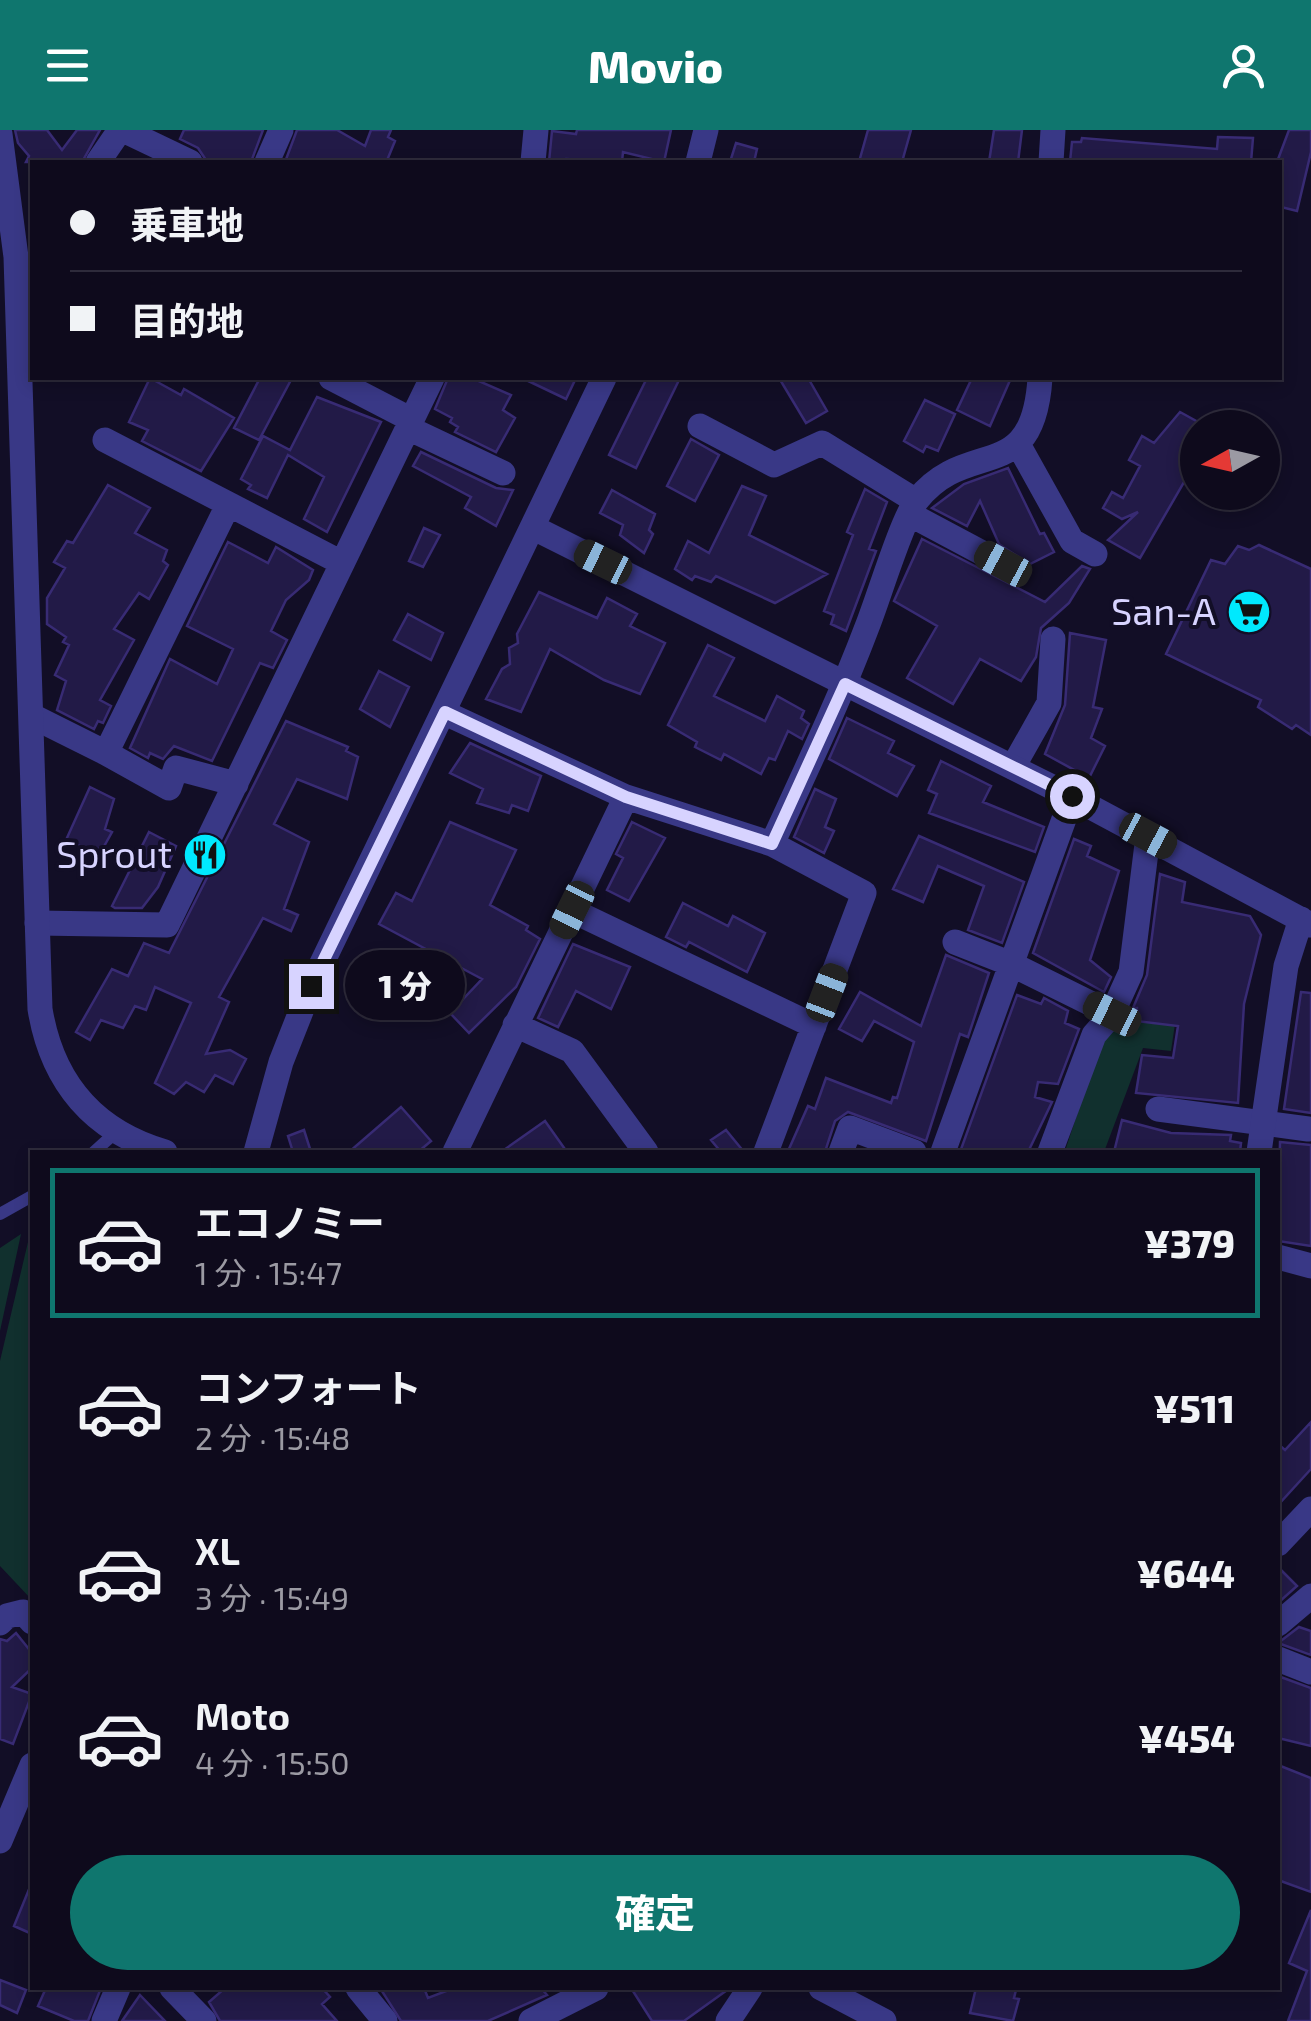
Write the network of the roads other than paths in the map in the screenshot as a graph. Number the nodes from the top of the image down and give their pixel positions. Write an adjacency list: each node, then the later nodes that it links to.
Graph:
1 (122, 130): 7 (street); 8 (street)
2 (281, 130): 9 (street)
3 (536, 130): 10 (street)
4 (706, 130): 11 (street)
5 (1053, 130): 12 (street)
6 (0, 134): 13 (street)
7 (100, 160)
8 (186, 160)
9 (268, 160)
10 (533, 160)
11 (698, 160)
12 (1051, 160)
13 (24, 251): 32 (street)
14 (334, 380): 18 (street)
15 (431, 380): 18 (street)
16 (603, 380): 25 (street)
17 (1040, 380): 21 (street)
18 (410, 424): 22 (street); 27 (street)
19 (700, 426): 24 (street)
20 (105, 440): 23 (street)
21 (1018, 444): 24 (street); 26 (street)
22 (503, 473)
23 (228, 505): 27 (street); 33 (street)
24 (913, 508): 28 (street); 30 (street)
25 (534, 528): 30 (street); 31 (street)
26 (1095, 554)
27 (340, 562): 35 (street)
28 (1003, 564)
29 (1054, 639): 34 (street)
30 (845, 684): 34 (street); 39 (street)
31 (445, 712): 37 (street); 54 (street)
32 (32, 716): 33 (street); 41 (street)
33 (106, 753): 35 (street)
34 (1014, 768): 36 (street)
35 (236, 784): 41 (street)
36 (1072, 796): 38 (street); 44 (street)
37 (626, 797): 39 (street); 40 (street)
38 (1148, 836): 42 (street); 45 (street)
39 (772, 844): 47 (street)
40 (572, 910): 46 (street); 47 (street)
41 (38, 922): 51 (street)
42 (1306, 922): 49 (street)
43 (955, 942): 44 (street)
44 (1011, 964): 45 (street); 60 (street)
45 (1112, 1014): 61 (street)
46 (515, 1025): 55 (street); 56 (street)
47 (814, 1026): 57 (street)
48 (1158, 1109): 49 (street)
49 (1263, 1124): 50 (street); 62 (street)
50 (1308, 1129)
51 (116, 1132): 52 (lane); 53 (street)
52 (96, 1150)
53 (160, 1150)
54 (257, 1150)
55 (455, 1150)
56 (645, 1150)
57 (767, 1150)
58 (843, 1150): 59 (street)
59 (909, 1150)
60 (944, 1150)
61 (1051, 1150)
62 (1259, 1150)
63 (30, 1197): 64 (lane)
64 (0, 1214)
65 (1280, 1258): 66 (street)
66 (1311, 1266)
67 (1311, 1509): 68 (street)
68 (1280, 1542)
69 (1311, 1596): 71 (street)
70 (30, 1620): 72 (street)
71 (1280, 1622)
72 (0, 1623)
73 (1280, 1660): 74 (street)
74 (1311, 1672)
75 (30, 1770): 76 (street)
76 (0, 1841)
77 (117, 1990): 83 (street)
78 (174, 1990): 84 (street)
79 (360, 1990): 85 (street)
80 (592, 1990): 86 (street)
81 (749, 1990): 87 (street)
82 (824, 1990): 88 (street)
83 (104, 2021)
84 (204, 2021)
85 (385, 2021)
86 (530, 2021)
87 (728, 2021)
88 (884, 2021)

